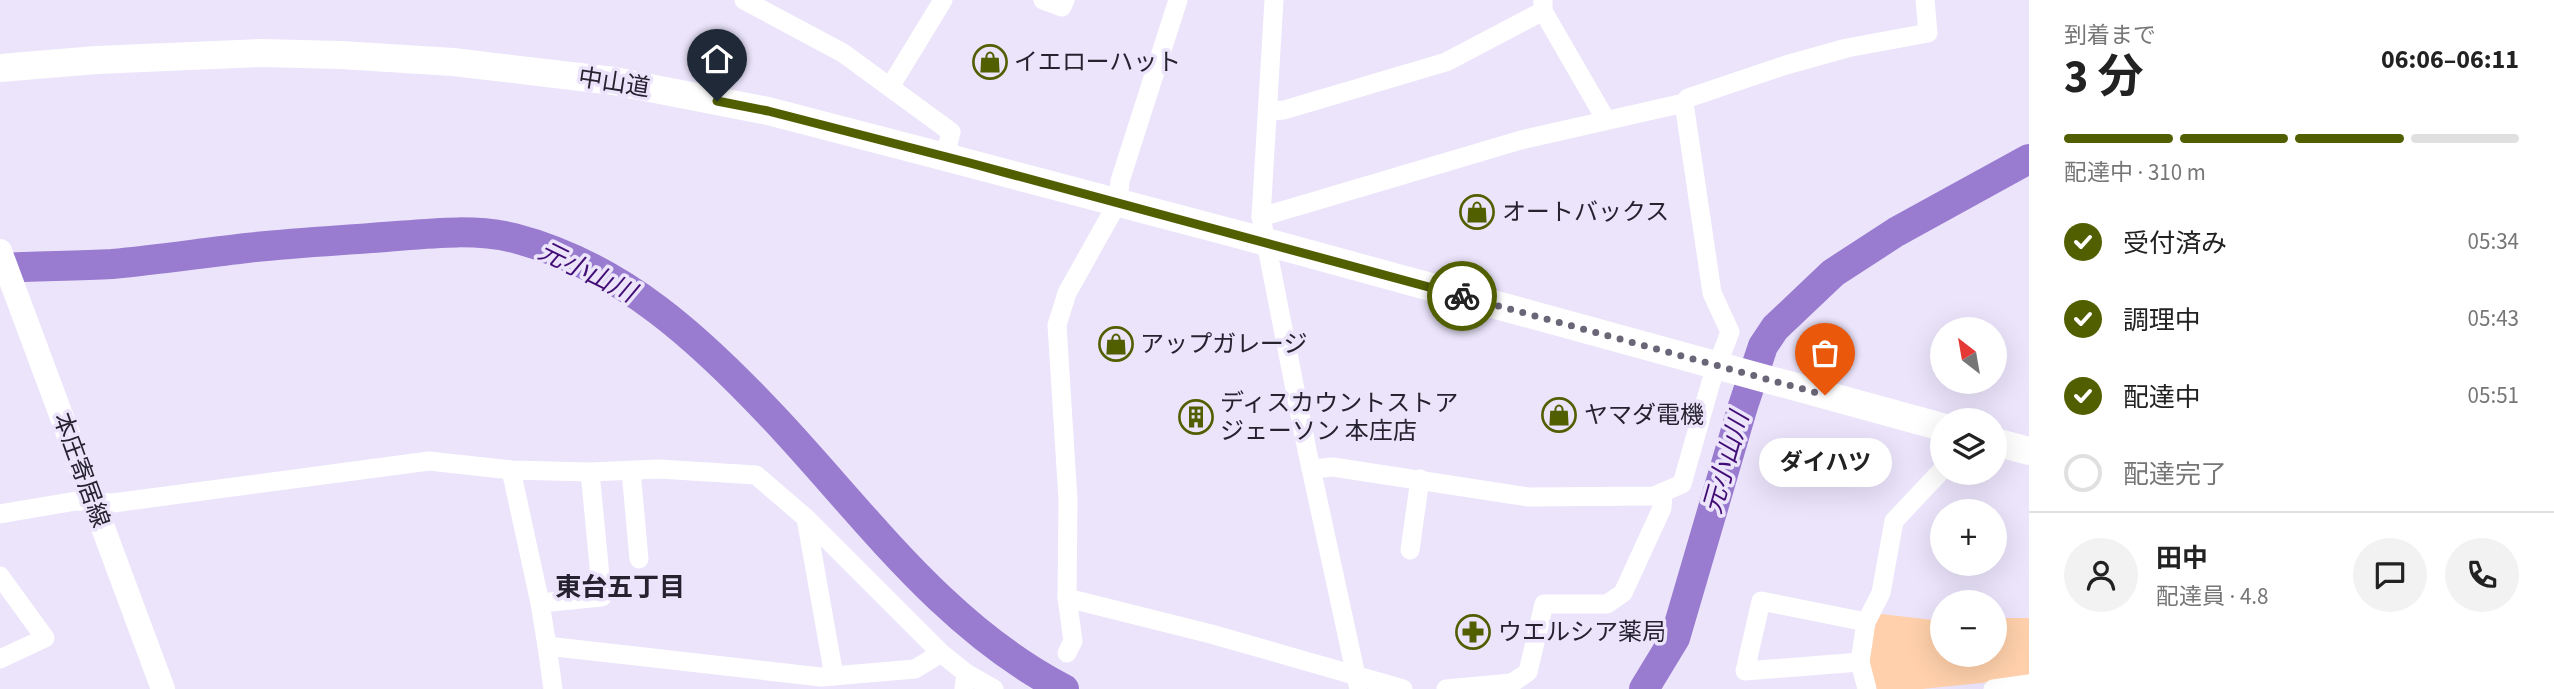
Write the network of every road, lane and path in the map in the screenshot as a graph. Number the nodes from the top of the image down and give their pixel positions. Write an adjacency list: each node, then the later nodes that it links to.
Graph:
1 (744, 0): 10 (street)
2 (943, 0): 10 (street)
3 (1043, 0): 4 (street)
4 (1065, 0)
5 (1274, 0): 12 (street)
6 (1925, 0): 11 (street)
7 (1172, 1): 15 (street)
8 (1543, 6): 12 (street); 13 (street)
9 (0, 68): 14 (highway, 中山道)
10 (890, 87): 14 (street)
11 (1684, 103): 13 (street); 18 (street)
12 (1268, 111): 16 (street)
13 (1606, 120): 16 (street)
14 (945, 157): 15 (highway, 中山道)
15 (1118, 202): 16 (highway, 中山道); 35 (street)
16 (1263, 229): 18 (highway, 中山道); 22 (street)
17 (0, 251): 29 (main road, 本庄寄居線)
18 (1720, 367): 19 (highway, 中山道); 28 (street)
19 (1930, 424)
20 (2007, 445): 21 (highway)
21 (2029, 451)
22 (1311, 469): 26 (street); 45 (street)
23 (511, 470): 25 (street); 29 (street); 36 (street)
24 (631, 471): 25 (street); 31 (street); 33 (street)
25 (590, 472): 36 (street)
26 (1420, 479): 28 (street); 32 (street)
27 (1930, 483): 37 (street)
28 (1663, 492): 51 (street)
29 (94, 502): 30 (street); 47 (main road, 本庄寄居線)
30 (0, 514)
31 (806, 518): 39 (street); 43 (street)
32 (1410, 550)
33 (639, 559)
34 (0, 576): 41 (street)
35 (1067, 598): 40 (street); 45 (street)
36 (540, 603): 38 (street)
37 (1867, 622): 42 (street); 42 (street)
38 (547, 646): 43 (street); 48 (street)
39 (941, 653): 43 (street); 44 (street)
40 (1067, 653)
41 (0, 659)
42 (1860, 662): 52 (street)
43 (834, 676)
44 (965, 681): 49 (street)
45 (1358, 682): 50 (street)
46 (2029, 684): 53 (street)
47 (163, 689)
48 (553, 689)
49 (994, 689)
50 (1403, 689)
51 (1446, 689)
52 (1867, 689)
53 (1993, 689)

